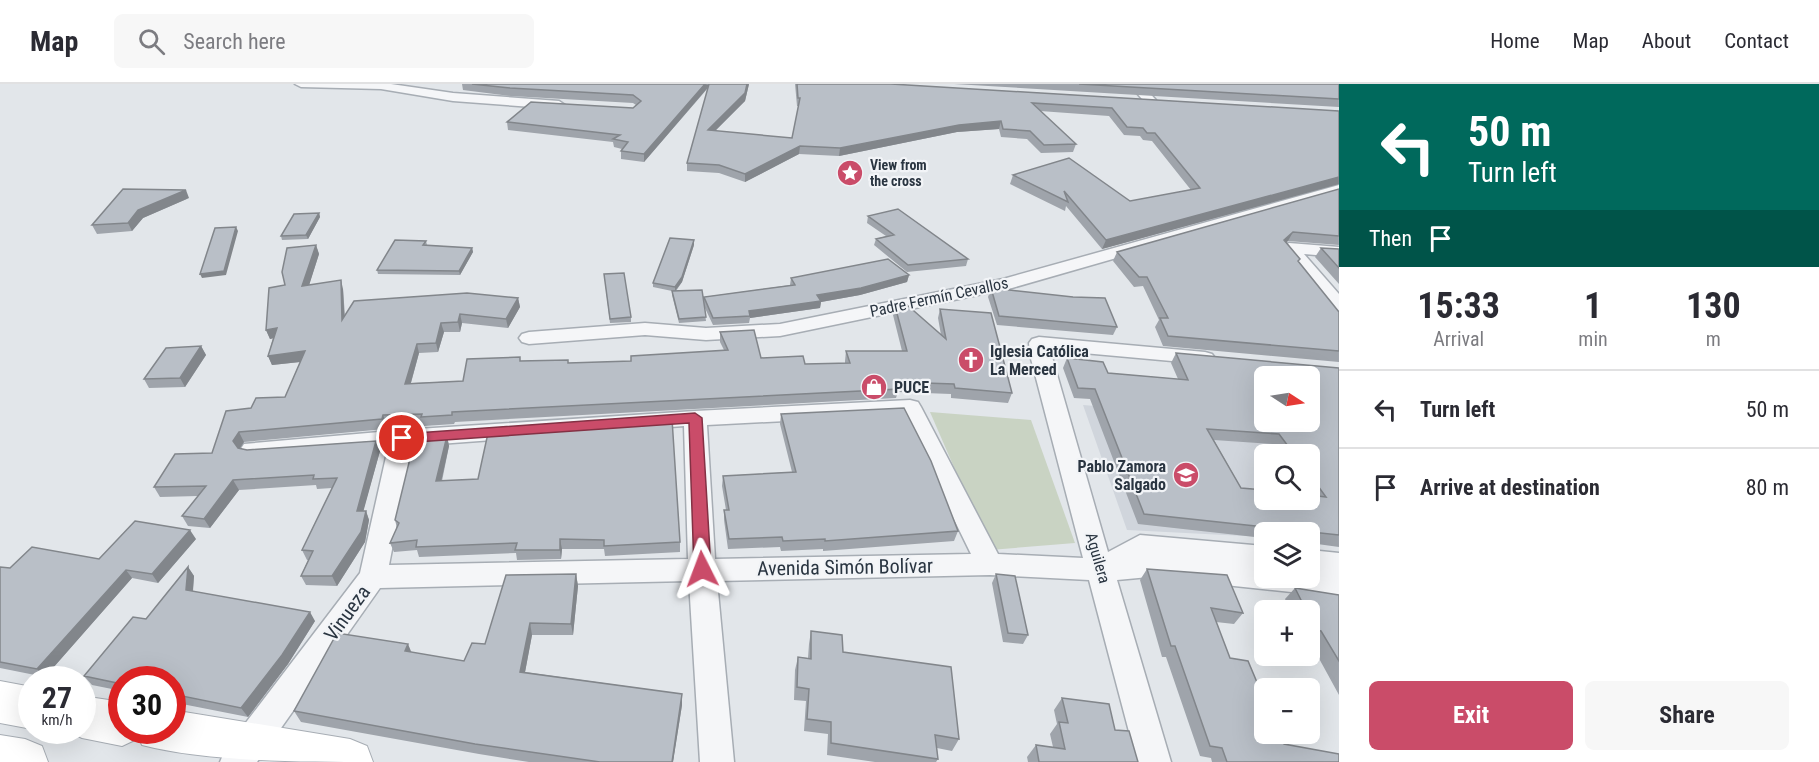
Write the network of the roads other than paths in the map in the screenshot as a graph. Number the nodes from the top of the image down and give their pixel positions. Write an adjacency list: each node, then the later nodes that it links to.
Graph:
1 (301, 84): 4 (street)
2 (1135, 84): 3 (street)
3 (1130, 101)
4 (577, 106)
5 (1339, 189): 8 (street, Padre Fermín Cevallos)
6 (1339, 252): 7 (street)
7 (1339, 305)
8 (529, 338)
9 (1220, 365): 18 (street, Aguilera)
10 (695, 418): 11 (street); 15 (street); 17 (street)
11 (402, 438): 12 (street); 19 (street, Vinueza)
12 (252, 450)
13 (1254, 556): 18 (street)
14 (1320, 562): 16 (street)
15 (990, 564): 17 (street, Avenida Simón Bolívar); 18 (street, Avenida Simón Bolívar)
16 (1339, 564)
17 (702, 569): 19 (street, Avenida Simón Bolívar); 28 (street)
18 (1101, 570): 20 (street, Avenida Simón Bolívar); 29 (street, Aguilera)
19 (373, 577): 24 (street, Vinueza)
20 (1339, 586)
21 (0, 702): 22 (main road)
22 (18, 705)
23 (186, 738): 24 (main road)
24 (243, 754): 27 (main road)
25 (0, 758): 26 (main road)
26 (25, 762)
27 (350, 762)
28 (717, 762)
29 (1154, 762)

